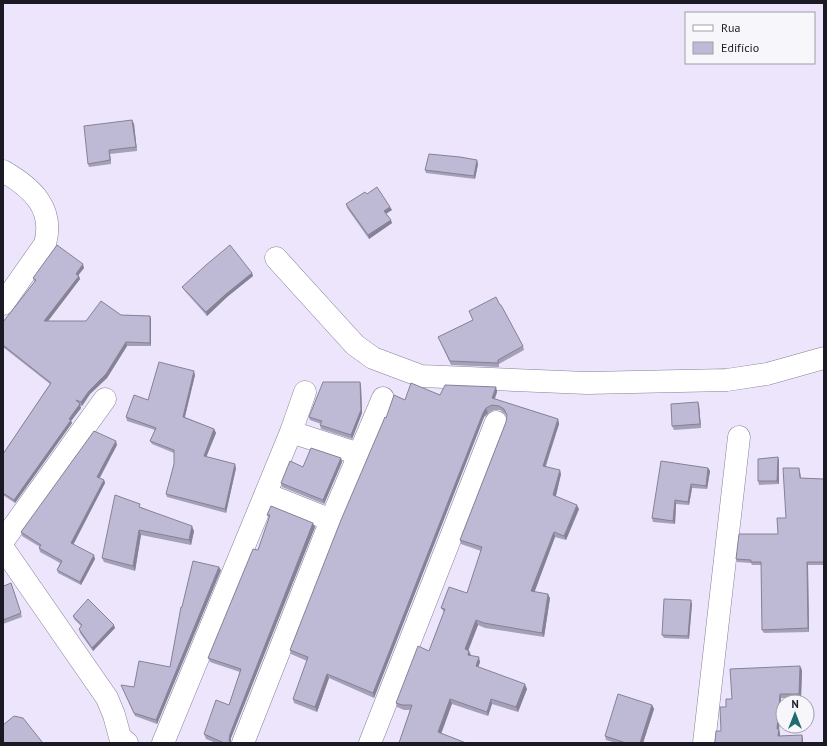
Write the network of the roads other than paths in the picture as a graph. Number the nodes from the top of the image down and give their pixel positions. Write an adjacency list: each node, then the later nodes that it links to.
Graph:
1 (3, 171): 3 (street)
2 (276, 258): 4 (street)
3 (3, 304)
4 (824, 358)
5 (305, 392): 9 (street)
6 (382, 398): 11 (street)
7 (105, 399): 14 (street)
8 (496, 422): 19 (street)
9 (291, 432): 11 (street); 12 (street)
10 (739, 437): 20 (street)
11 (359, 454): 13 (street)
12 (266, 494): 13 (street); 17 (street)
13 (331, 520): 18 (street)
14 (3, 541)
15 (3, 548): 16 (street)
16 (123, 742)
17 (163, 743)
18 (243, 743)
19 (370, 743)
20 (704, 743)

